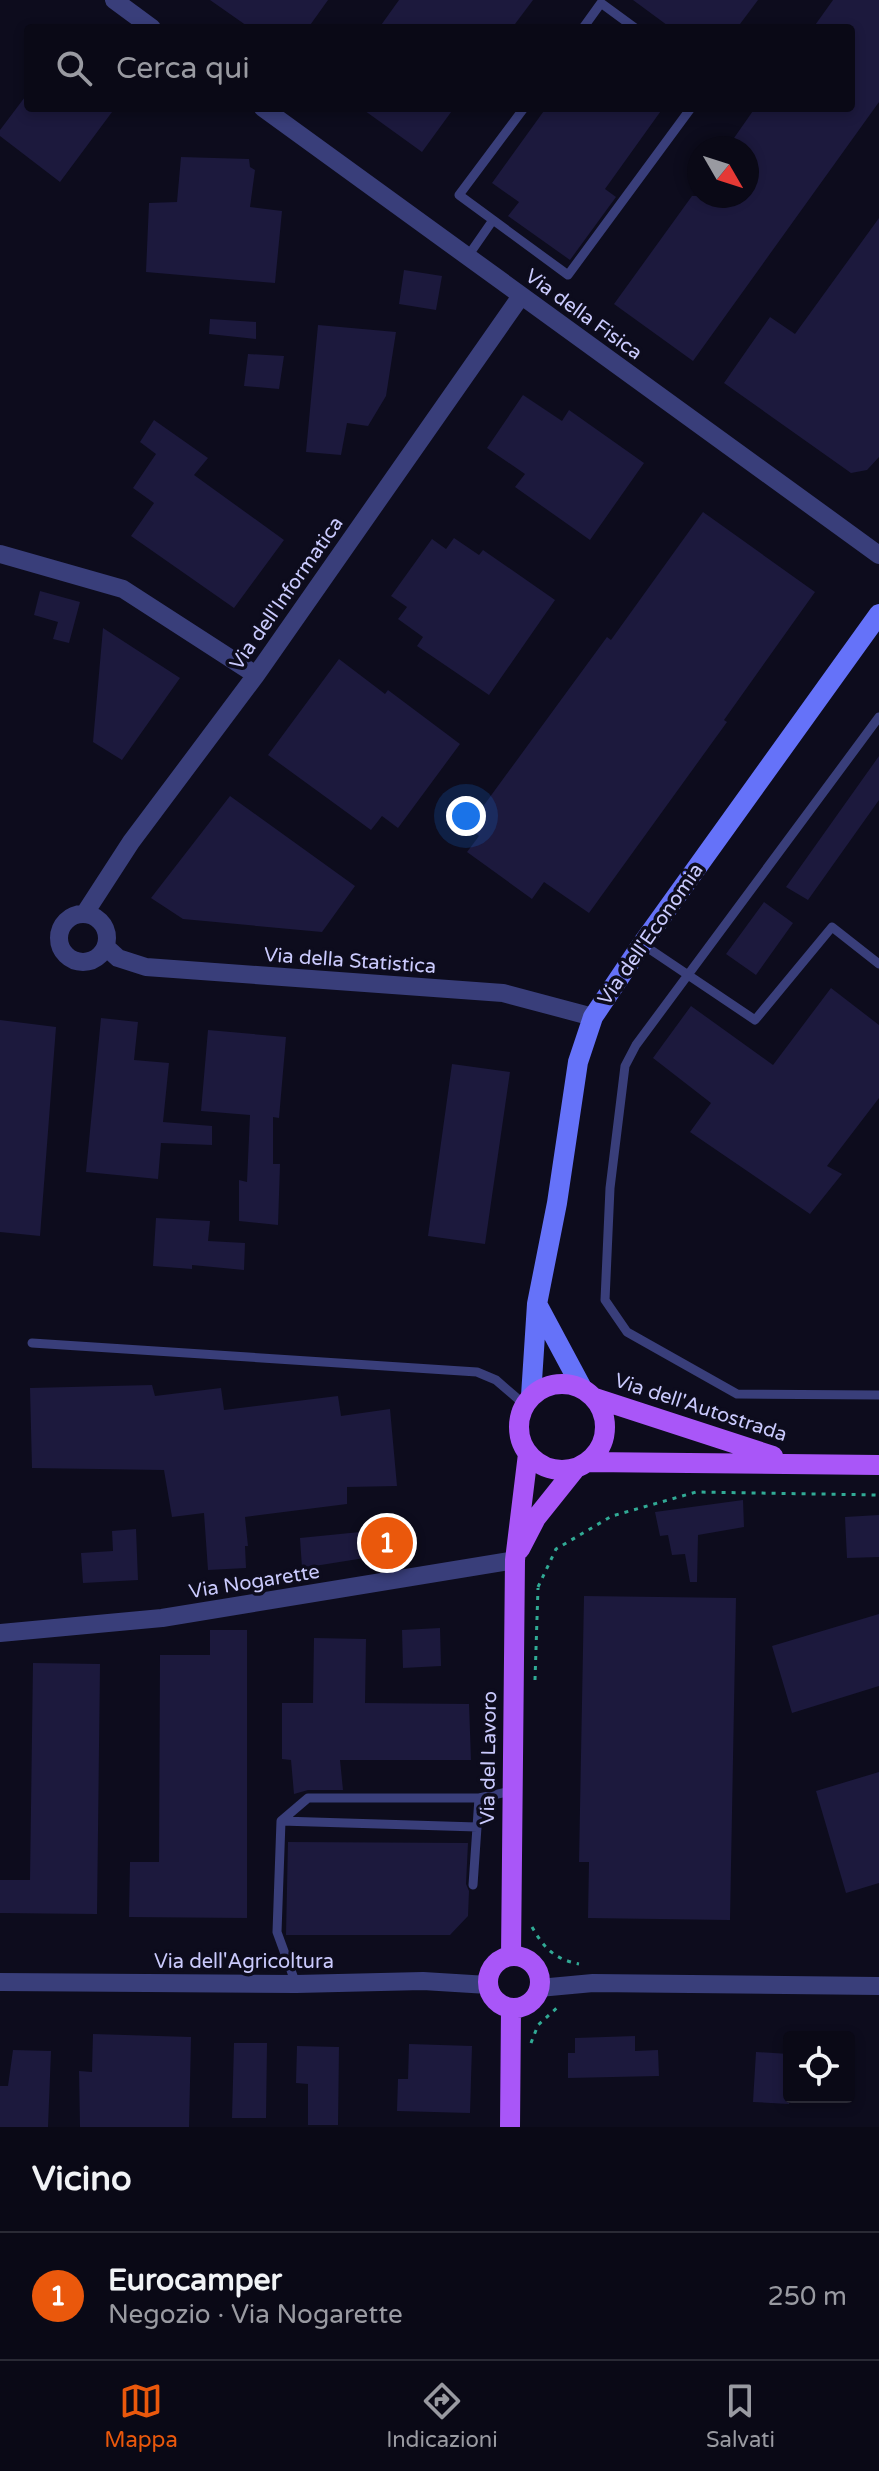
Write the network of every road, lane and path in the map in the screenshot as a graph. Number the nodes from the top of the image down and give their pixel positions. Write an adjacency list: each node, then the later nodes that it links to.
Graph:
1 (114, 0): 2 (street)
2 (147, 24)
3 (586, 24): 4 (lane)
4 (630, 24)
5 (269, 112): 9 (street, Via della Fisica)
6 (521, 112): 8 (lane)
7 (688, 112): 8 (lane)
8 (493, 220): 9 (lane)
9 (468, 256): 10 (street, Via della Fisica)
10 (521, 296): 12 (street, Via della Fisica); 14 (street, Via dell'Informatica)
11 (0, 554): 14 (street)
12 (879, 555)
13 (875, 627): 17 (main road, Via dell'Economia)
14 (256, 675): 16 (street, Via dell'Informatica)
15 (879, 717): 20 (lane)
16 (85, 913): 18 (street); 18 (street)
17 (642, 944): 20 (lane); 21 (main road, Via dell'Economia)
18 (106, 947): 21 (street, Via della Statistica)
19 (879, 964): 20 (lane)
20 (688, 975): 25 (lane)
21 (593, 1017): 22 (main road, Via dell'Economia)
22 (537, 1304): 24 (main road); 26 (main road, Via dell'Economia)
23 (32, 1343): 26 (lane)
24 (588, 1393): 26 (main road, Via dell'Autostrada); 28 (main road, Via dell'Autostrada); 29 (main road, Via dell'Autostrada)
25 (879, 1395)
26 (528, 1401): 27 (main road)
27 (528, 1454): 29 (main road, Via dell'Autostrada); 32 (main road, Via del Lavoro)
28 (792, 1462): 29 (main road, Via dell'Autostrada); 30 (main road, Via dell'Autostrada)
29 (582, 1465): 32 (main road, Via del Lavoro)
30 (879, 1465)
31 (879, 1495): 34 (path)
32 (515, 1560): 33 (main road, Via del Lavoro); 35 (street, Via Nogarette)
33 (514, 1586): 34 (path); 37 (main road, Via del Lavoro)
34 (538, 1588): 36 (path)
35 (0, 1633)
36 (535, 1683)
37 (512, 1791): 38 (lane); 43 (main road, Via del Lavoro)
38 (479, 1798): 39 (lane); 40 (lane)
39 (281, 1821): 40 (lane); 46 (lane)
40 (477, 1827): 41 (lane)
41 (473, 1885)
42 (529, 1923): 45 (path)
43 (511, 1956): 47 (main road); 49 (main road)
44 (0, 1982): 46 (street, Via dell'Agricoltura)
45 (593, 1983): 48 (street); 49 (street)
46 (296, 1984): 47 (street, Via dell'Agricoltura)
47 (488, 1985): 51 (main road)
48 (879, 1986)
49 (539, 1988): 51 (main road)
50 (561, 2004): 52 (path)
51 (511, 2008): 53 (main road)
52 (530, 2045)
53 (510, 2127)

